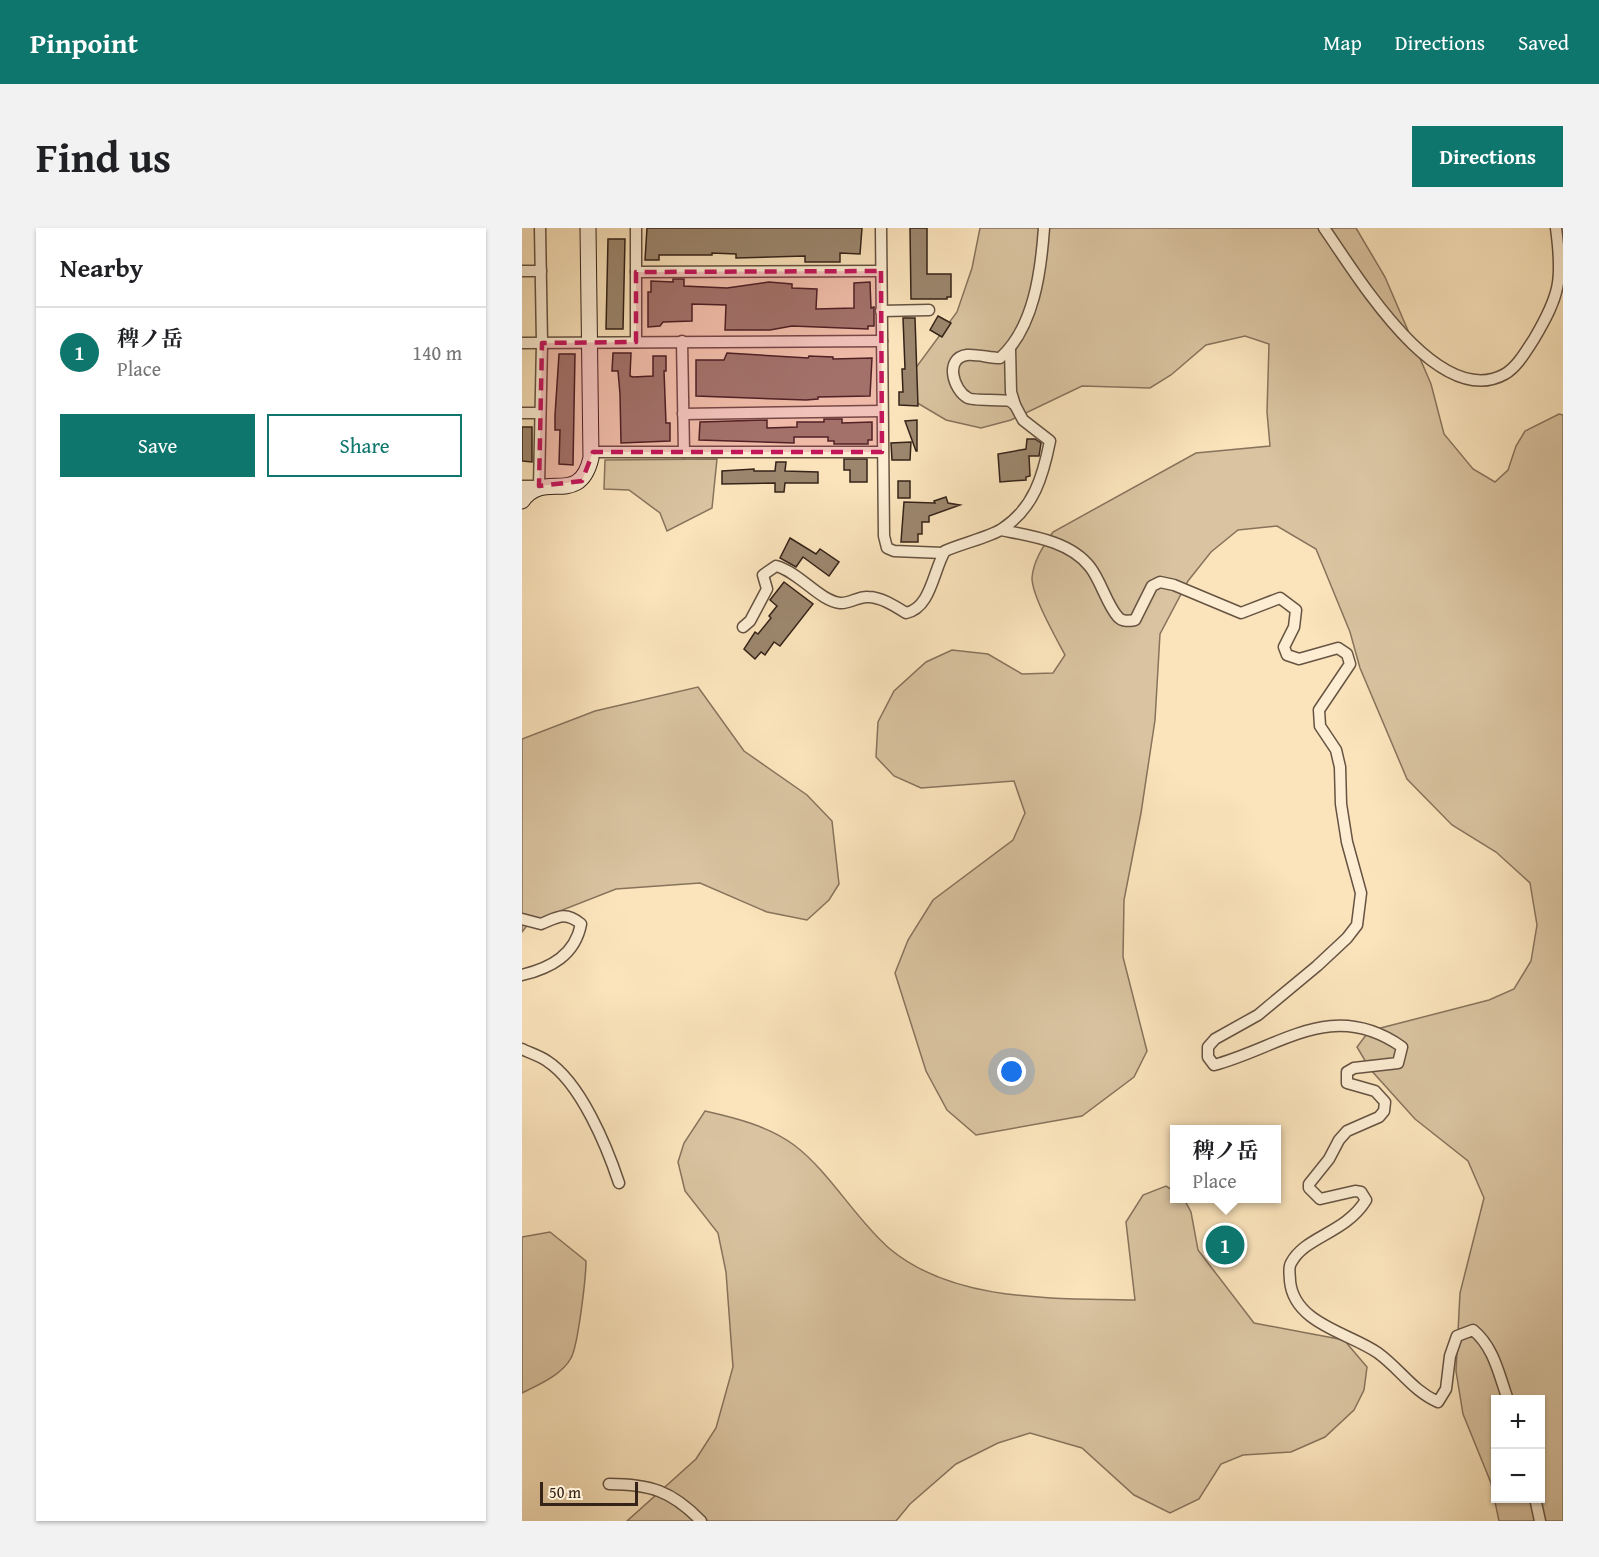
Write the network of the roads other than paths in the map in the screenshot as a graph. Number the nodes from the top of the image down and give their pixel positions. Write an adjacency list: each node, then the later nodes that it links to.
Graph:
1 (540, 228): 9 (street)
2 (588, 228): 18 (street)
3 (636, 228): 11 (street)
4 (881, 228): 10 (street)
5 (1044, 228): 20 (street)
6 (1324, 228): 7 (street)
7 (1556, 228)
8 (522, 271): 9 (street)
9 (541, 271): 17 (street)
10 (881, 271): 11 (street); 13 (street)
11 (636, 272): 16 (street)
12 (929, 310): 13 (street)
13 (881, 311): 15 (street)
14 (682, 341): 15 (street); 16 (street); 25 (street)
15 (882, 341): 22 (street)
16 (636, 342): 18 (street)
17 (542, 343): 18 (street); 19 (street); 24 (street)
18 (589, 343): 26 (street)
19 (522, 344)
20 (1010, 349): 21 (street); 21 (street)
21 (1015, 405): 32 (street)
22 (882, 411): 25 (street); 28 (street)
23 (522, 413): 24 (street)
24 (540, 413): 30 (street)
25 (684, 414): 27 (street)
26 (591, 452): 27 (street); 30 (street)
27 (684, 452): 28 (street)
28 (882, 452): 33 (street)
29 (522, 486): 30 (street)
30 (538, 486): 31 (street)
31 (522, 501)
32 (1001, 530): 33 (street); 39 (street)
33 (943, 553): 34 (street)
34 (743, 627)
35 (522, 919): 36 (street)
36 (522, 975)
37 (522, 1049): 38 (street)
38 (619, 1184)
39 (1506, 1395)
40 (609, 1484): 42 (street)
41 (1536, 1503): 43 (street)
42 (701, 1521)
43 (1540, 1521)

